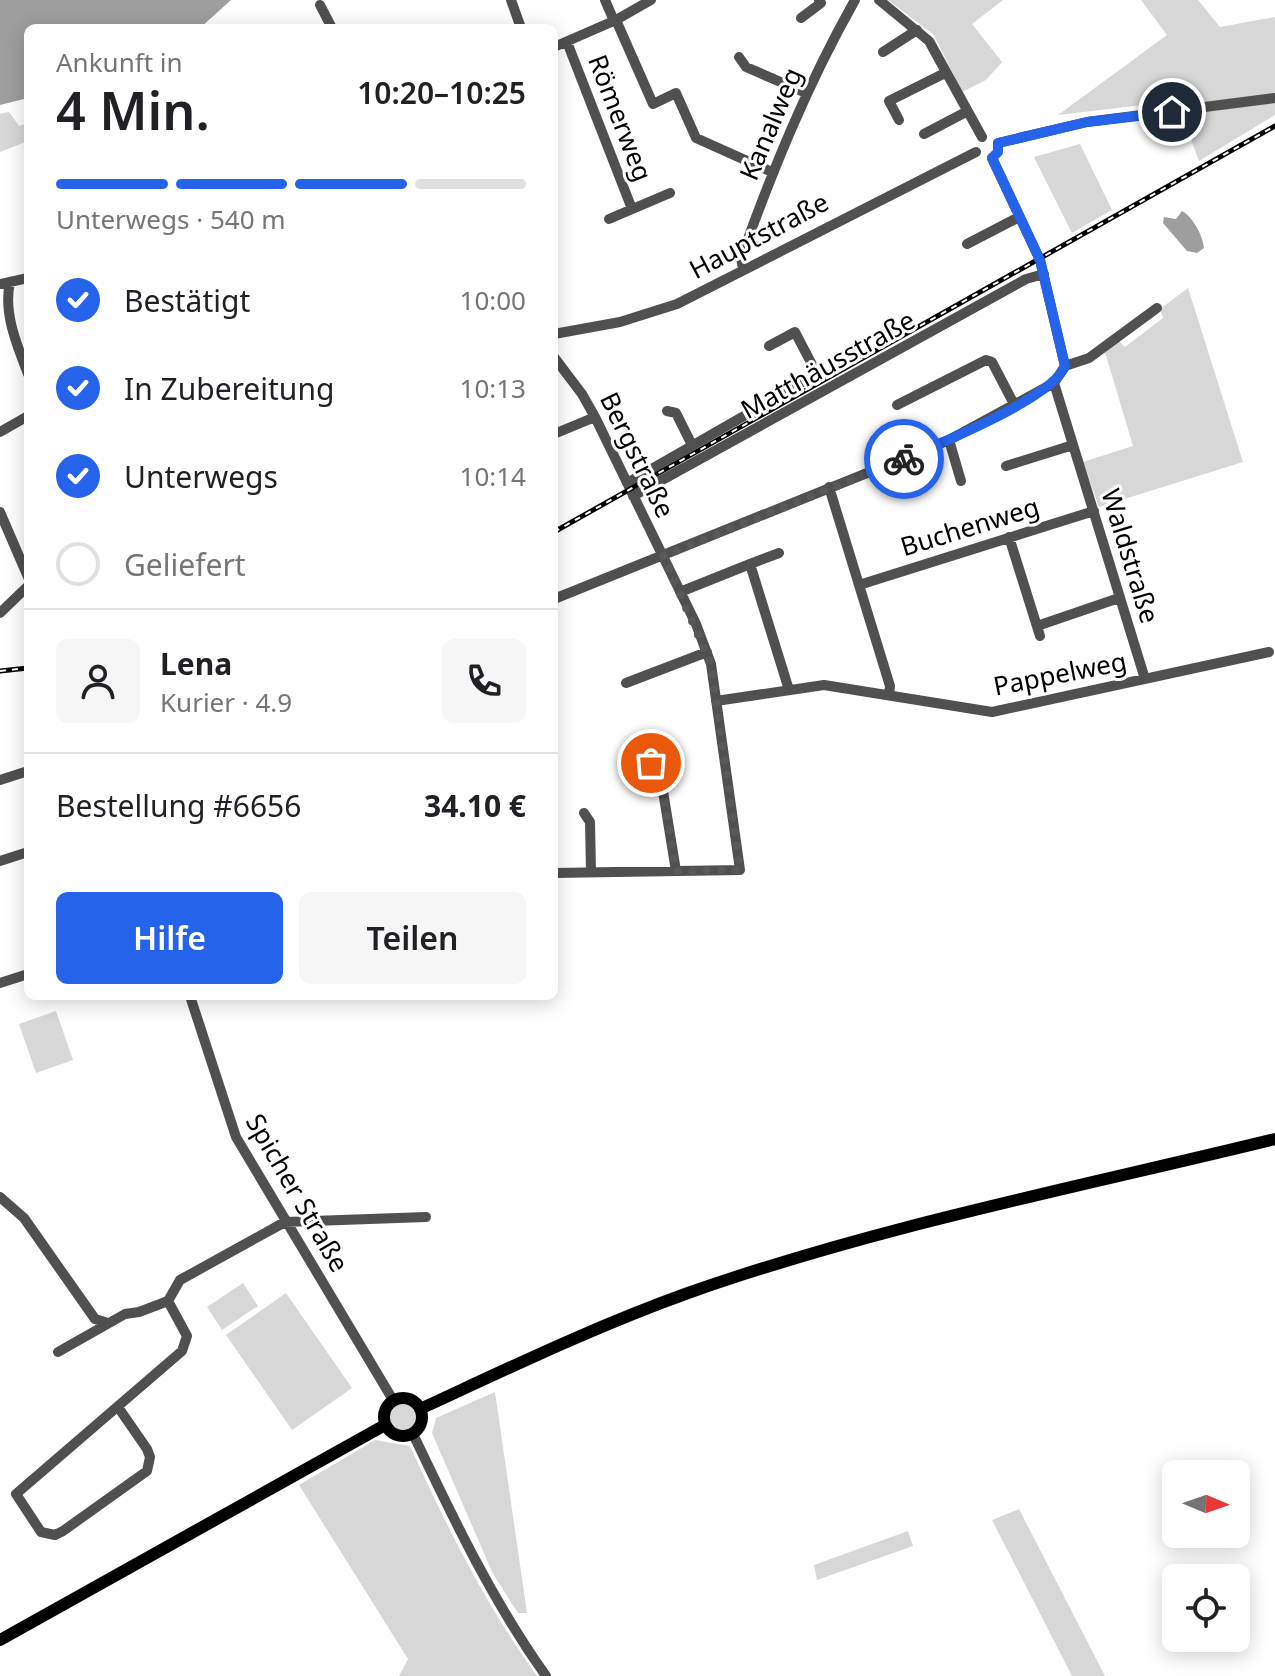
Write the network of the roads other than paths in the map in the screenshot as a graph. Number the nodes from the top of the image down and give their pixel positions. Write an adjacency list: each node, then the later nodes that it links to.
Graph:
1 (511, 0): 11 (street)
2 (605, 0): 9 (street)
3 (651, 0): 9 (street)
4 (819, 0): 8 (street)
5 (855, 0): 18 (street, Kanalweg)
6 (879, 0): 12 (street)
7 (320, 5): 10 (street)
8 (801, 18)
9 (615, 21): 13 (street); 27 (street)
10 (330, 24)
11 (520, 24)
12 (917, 30): 15 (street); 17 (street)
13 (567, 42): 14 (street); 29 (street, Römerweg)
14 (558, 45)
15 (883, 52)
16 (739, 57): 18 (street)
17 (945, 73): 20 (street); 21 (street)
18 (806, 93): 27 (street, Kanalweg)
19 (1275, 98): 24 (street)
20 (966, 112): 22 (street); 23 (street)
21 (899, 120)
22 (924, 134)
23 (982, 137): 24 (street); 25 (street)
24 (998, 143): 26 (street)
25 (976, 152): 26 (street); 33 (street, Hauptstraße)
26 (992, 158): 30 (street)
27 (772, 172): 33 (street, Kanalweg)
28 (670, 193): 29 (street, Römerweg)
29 (632, 209): 31 (street, Römerweg)
30 (1019, 217): 32 (street); 34 (street)
31 (609, 219)
32 (967, 244)
33 (743, 269): 37 (street, Hauptstraße)
34 (1044, 274): 41 (street); 57 (street, Matthäusstraße)
35 (5, 283): 39 (street)
36 (1157, 308): 41 (street)
37 (558, 333)
38 (769, 346): 51 (street)
39 (24, 362)
40 (558, 362): 46 (street, Bergstraße)
41 (1065, 366): 42 (street)
42 (1054, 383): 44 (street); 52 (street, Waldstraße)
43 (897, 405): 44 (street)
44 (1015, 406): 50 (street)
45 (667, 411): 51 (street)
46 (595, 417): 49 (street); 55 (street, Bergstraße)
47 (24, 418): 48 (street)
48 (0, 432)
49 (558, 432)
50 (949, 440): 54 (street); 56 (street)
51 (692, 445): 55 (street)
52 (1073, 445): 53 (street); 58 (street, Waldstraße)
53 (1006, 466)
54 (961, 481)
55 (627, 483): 57 (street, Bergstraße)
56 (829, 487): 62 (street); 65 (street)
57 (633, 496): 62 (street, Bergstraße)
58 (1094, 511): 60 (street, Buchenweg); 69 (street, Waldstraße)
59 (0, 512): 64 (street)
60 (1009, 537): 65 (street, Buchenweg); 69 (street)
61 (779, 553): 63 (street)
62 (663, 556): 67 (street, Bergstraße); 68 (street)
63 (750, 564): 67 (street); 75 (street)
64 (24, 568)
65 (859, 585): 76 (street)
66 (24, 590): 70 (street)
67 (680, 592): 71 (street, Bergstraße)
68 (558, 597)
69 (1119, 598): 73 (street, Waldstraße)
70 (0, 613)
71 (707, 652): 74 (street); 77 (street, Bergstraße)
72 (1269, 652): 73 (street, Pappelweg)
73 (1145, 679): 76 (street, Pappelweg)
74 (626, 683)
75 (789, 690): 76 (street, Pappelweg); 77 (street, Pappelweg)
76 (889, 695)
77 (716, 701): 84 (street, Bergstraße)
78 (24, 772): 80 (street)
79 (661, 779): 84 (street)
80 (0, 780)
81 (584, 813): 85 (street)
82 (24, 853): 83 (street)
83 (0, 861)
84 (676, 871): 85 (street)
85 (591, 872): 86 (street)
86 (558, 873)
87 (24, 975): 88 (street)
88 (0, 983)
89 (191, 1000): 93 (street, Spicher Straße)
90 (1275, 1139): 99 (main road)
91 (0, 1197): 95 (street)
92 (426, 1217): 93 (street)
93 (285, 1222): 94 (street); 97 (street, Spicher Straße)
94 (168, 1301): 95 (street); 98 (street)
95 (108, 1323): 96 (street)
96 (58, 1352)
97 (393, 1400): 99 (main road); 100 (main road)
98 (118, 1407): 98 (street)
99 (420, 1409): 101 (main road)
100 (385, 1425): 101 (main road); 102 (main road)
101 (413, 1434): 103 (street)
102 (0, 1640)
103 (546, 1676)

